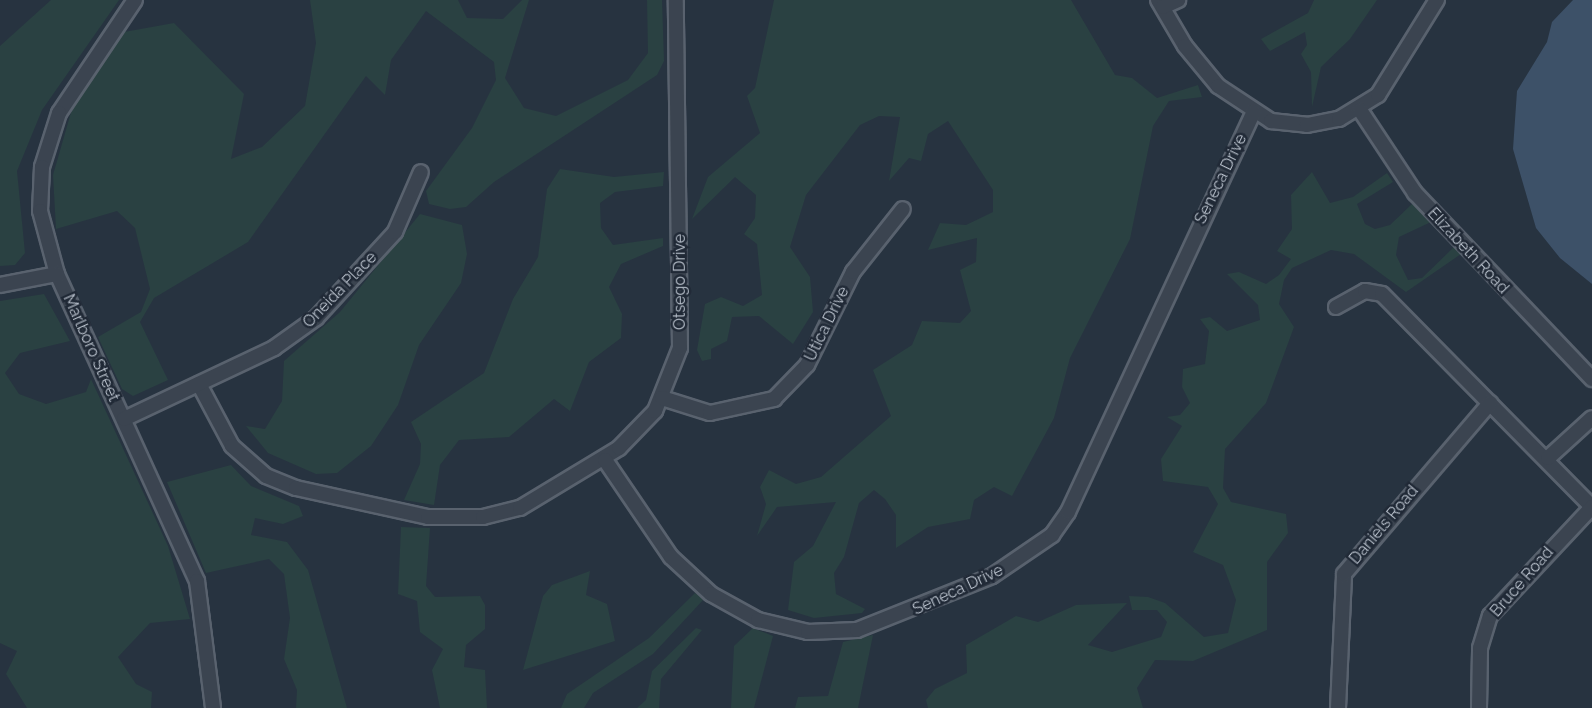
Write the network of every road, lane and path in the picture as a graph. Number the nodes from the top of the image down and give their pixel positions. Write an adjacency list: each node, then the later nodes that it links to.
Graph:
1 (135, 0): 10 (street, Marlboro Street)
2 (676, 0): 15 (street, Otsego Drive)
3 (1178, 0): 5 (street)
4 (1437, 0): 6 (street)
5 (1161, 4): 7 (street)
6 (1360, 110): 7 (street); 13 (street, Elizabeth Road)
7 (1254, 112): 20 (street, Seneca Drive)
8 (421, 172): 14 (street, Oneida Place)
9 (903, 209): 15 (street, Utica Drive)
10 (57, 274): 11 (street); 18 (street, Marlboro Street)
11 (0, 285)
12 (1336, 307): 16 (street)
13 (1592, 379)
14 (199, 384): 18 (street, Oneida Place); 20 (street, Otsego Drive)
15 (662, 398): 20 (street, Otsego Drive)
16 (1490, 403): 19 (street); 23 (street, Daniels Road)
17 (1592, 418): 19 (street)
18 (124, 419): 22 (street, Marlboro Street)
19 (1548, 458): 21 (street)
20 (604, 460)
21 (1592, 507): 24 (street, Bruce Road)
22 (213, 708)
23 (1338, 708)
24 (1479, 708)

